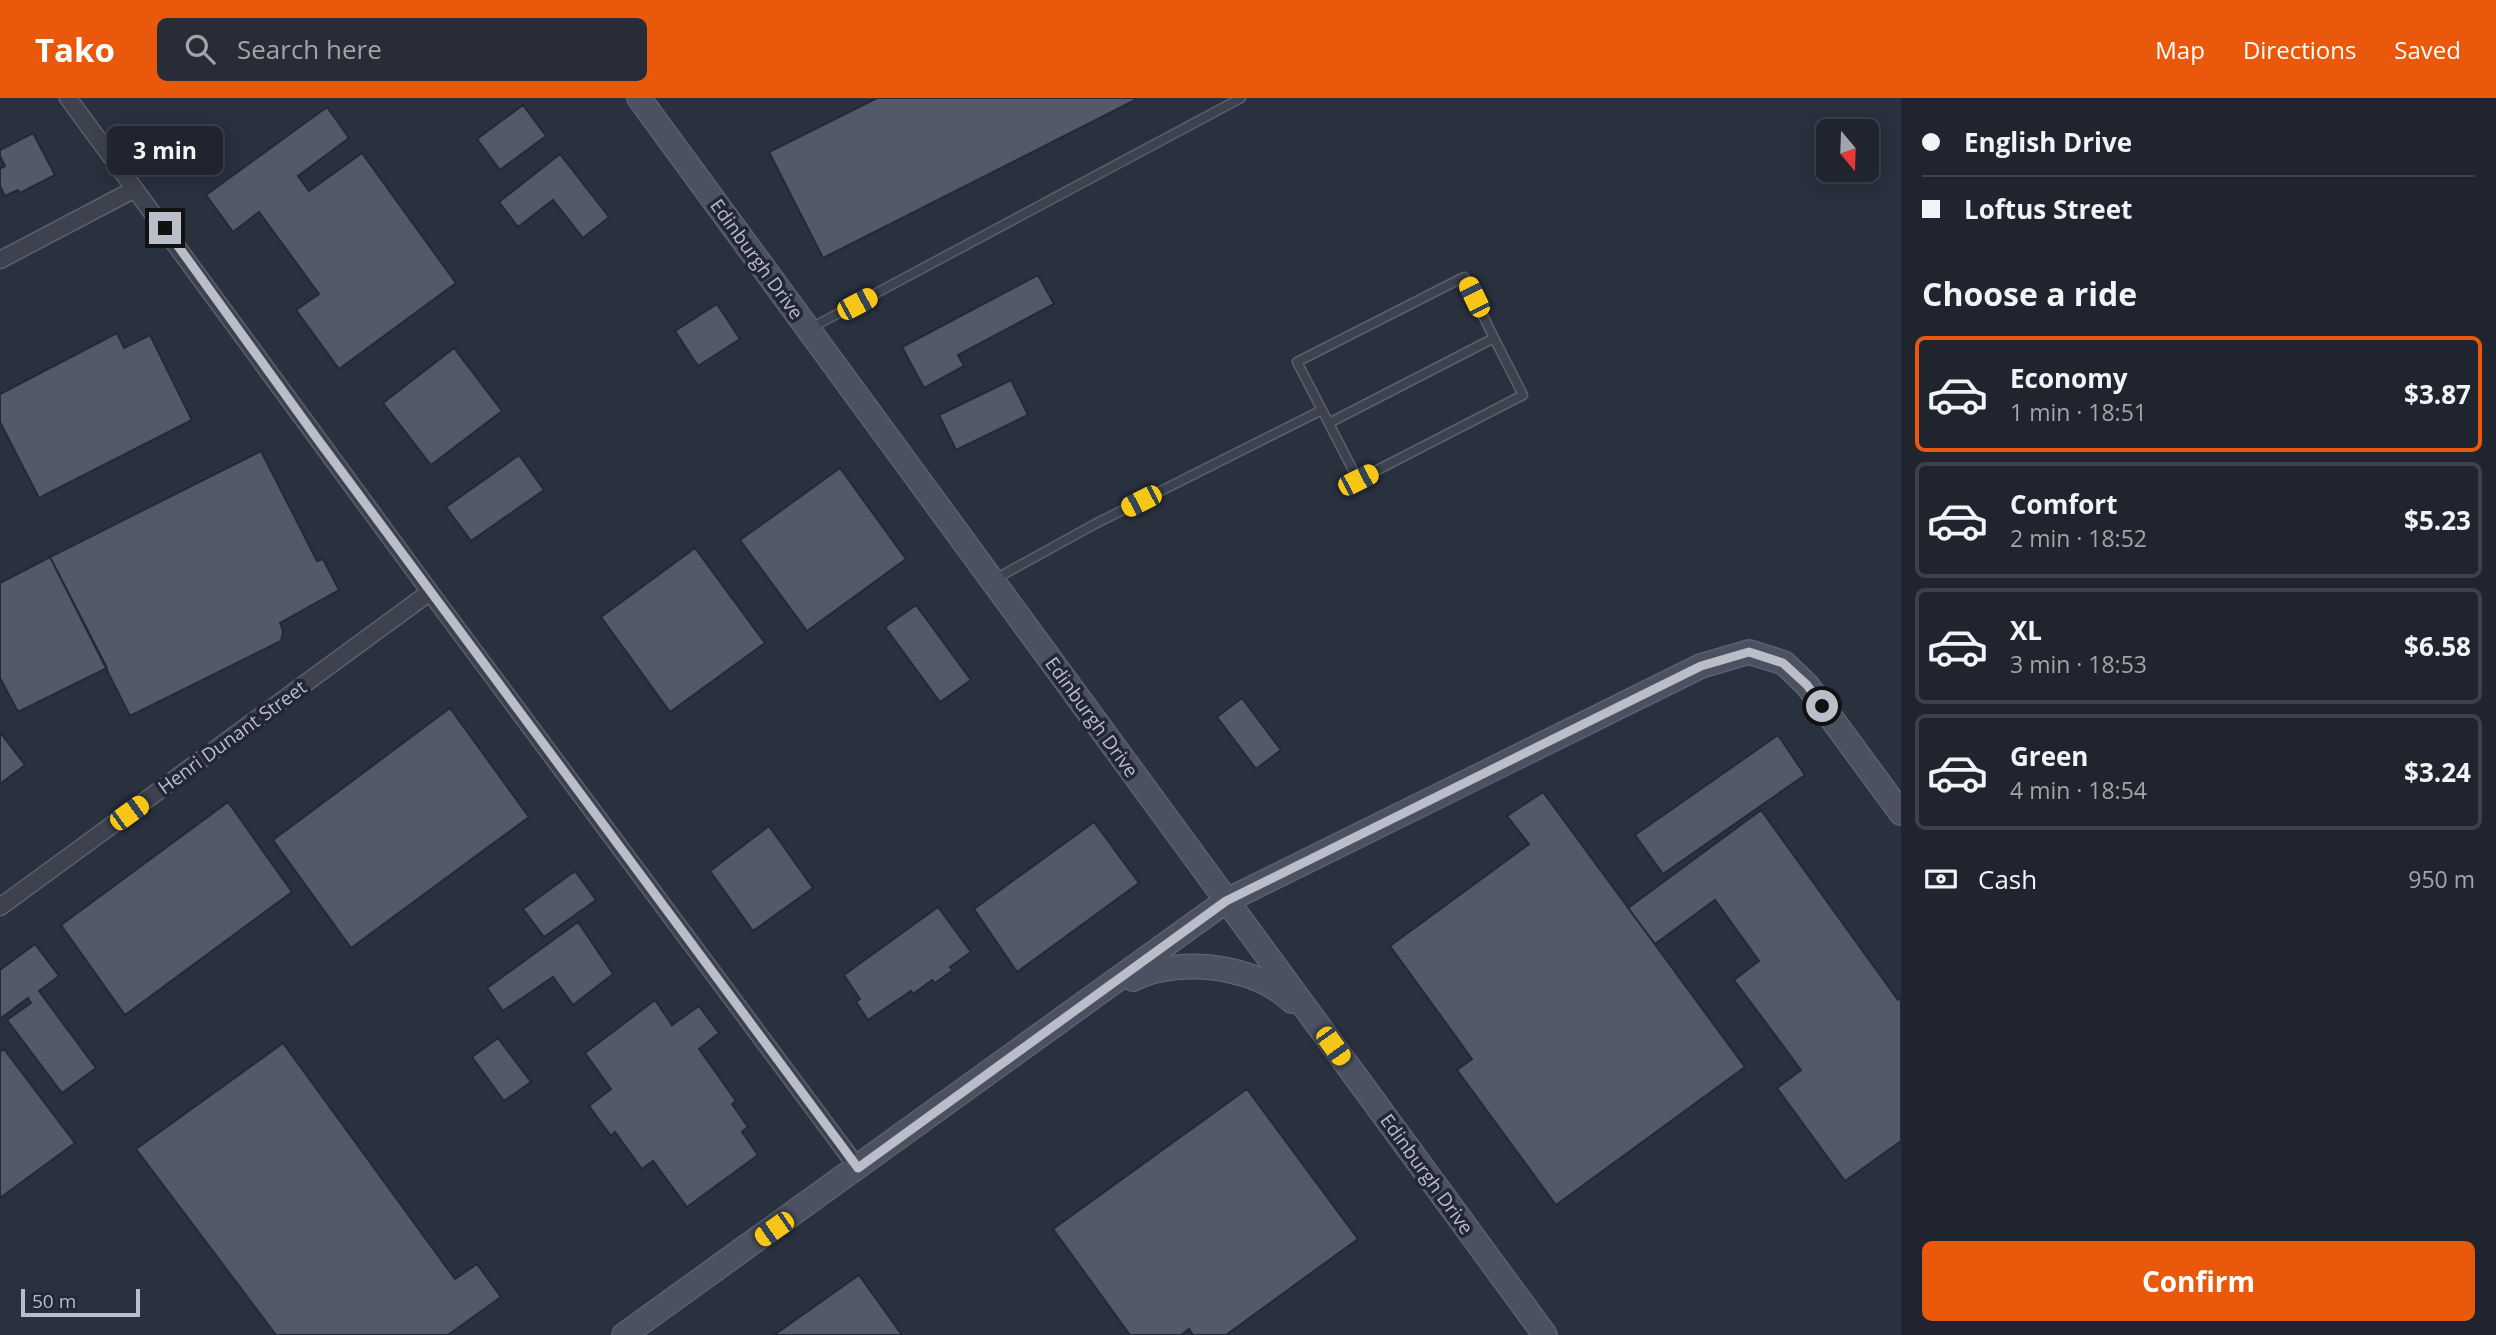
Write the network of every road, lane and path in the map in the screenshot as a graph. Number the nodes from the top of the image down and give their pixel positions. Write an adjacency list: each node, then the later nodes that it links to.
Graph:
1 (68, 98): 4 (street)
2 (639, 98): 6 (street, Edinburgh Drive)
3 (1241, 98): 6 (lane)
4 (135, 189): 5 (street); 11 (street)
5 (0, 260)
6 (808, 330): 10 (street, Edinburgh Drive)
7 (1494, 338): 8 (lane); 9 (lane); 9 (lane)
8 (1322, 410): 9 (lane); 10 (lane)
9 (1329, 423)
10 (992, 581): 13 (street, Edinburgh Drive)
11 (430, 592): 14 (street, Henri Dunant Street); 17 (street)
12 (1901, 813): 13 (street)
13 (1226, 901): 15 (street); 16 (street, Edinburgh Drive)
14 (0, 907)
15 (1107, 989): 16 (street); 17 (street)
16 (1317, 1024): 19 (street, Edinburgh Drive)
17 (858, 1168): 18 (street)
18 (624, 1335)
19 (1545, 1335)

